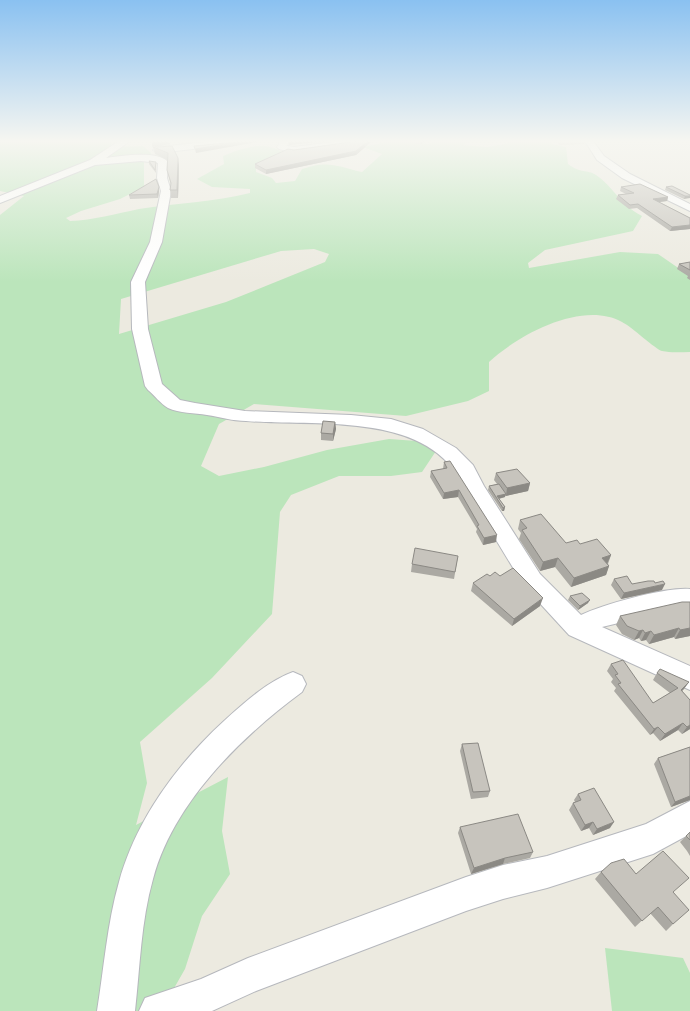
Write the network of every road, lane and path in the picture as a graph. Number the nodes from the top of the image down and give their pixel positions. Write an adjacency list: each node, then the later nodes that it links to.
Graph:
1 (29, 188): 4 (street)
2 (165, 188): 7 (street)
3 (650, 188): 5 (street)
4 (0, 200)
5 (690, 208)
6 (690, 599): 7 (street)
7 (578, 628): 8 (street)
8 (690, 678)
9 (294, 684): 11 (street)
10 (690, 817): 12 (street)
11 (116, 1011)
12 (158, 1011)

